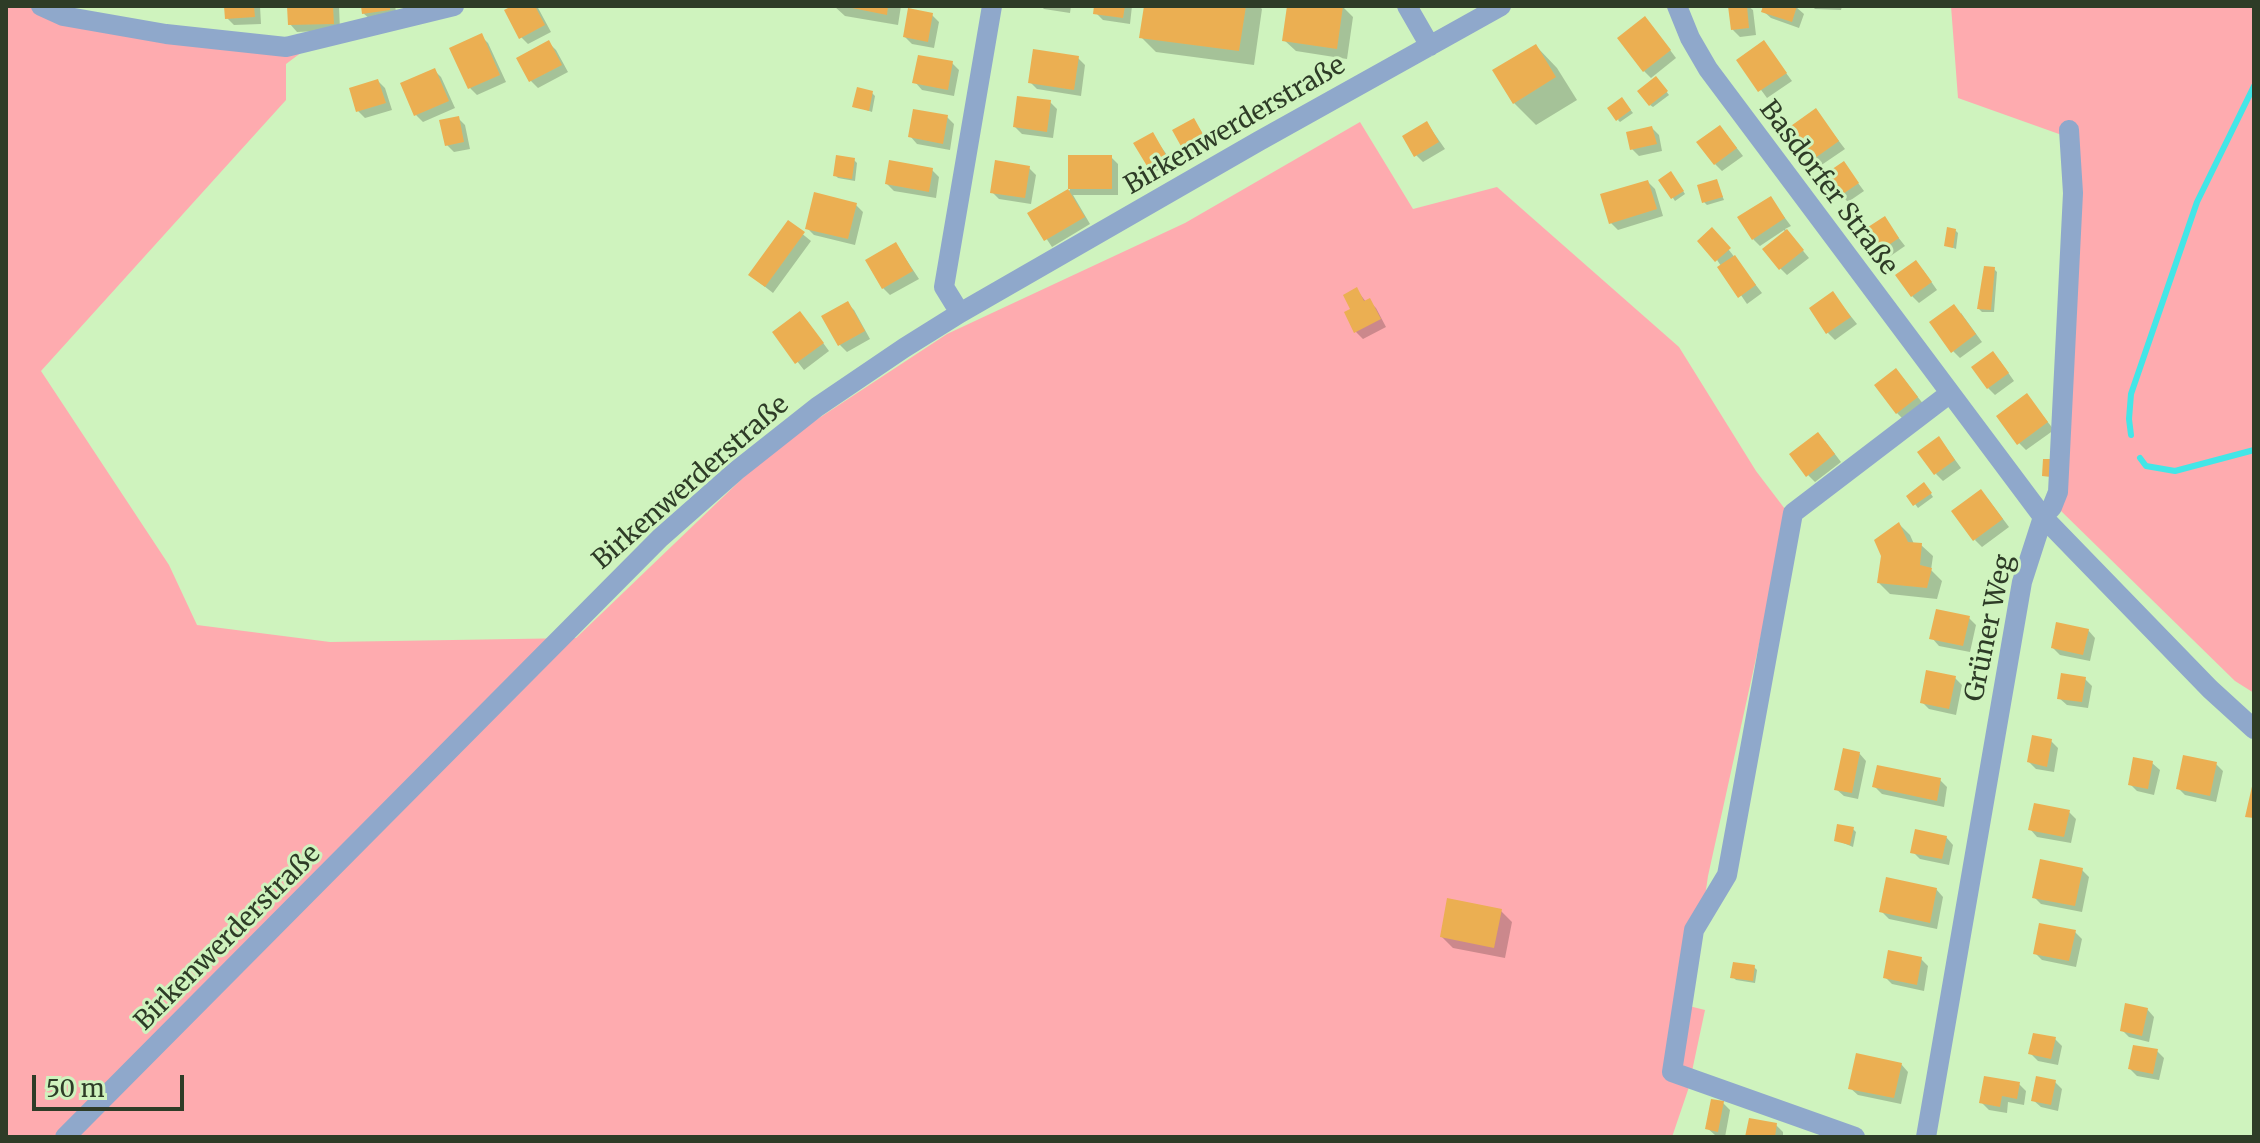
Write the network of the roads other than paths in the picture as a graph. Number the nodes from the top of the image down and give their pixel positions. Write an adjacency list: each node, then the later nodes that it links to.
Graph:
1 (41, 6): 2 (street)
2 (454, 6)
3 (992, 6): 9 (street)
4 (1407, 6): 7 (street)
5 (1501, 6): 7 (street, Birkenwerderstraße)
6 (1677, 6): 10 (street, Basdorfer Straße)
7 (1430, 46): 9 (street, Birkenwerderstraße)
8 (2069, 130): 11 (street, Grüner Weg)
9 (960, 313): 13 (street, Birkenwerderstraße)
10 (1949, 394): 11 (street, Basdorfer Straße); 14 (street)
11 (2043, 517): 12 (street, Basdorfer Straße); 15 (street, Grüner Weg)
12 (2254, 729)
13 (65, 1137)
14 (1855, 1137)
15 (1926, 1137)

